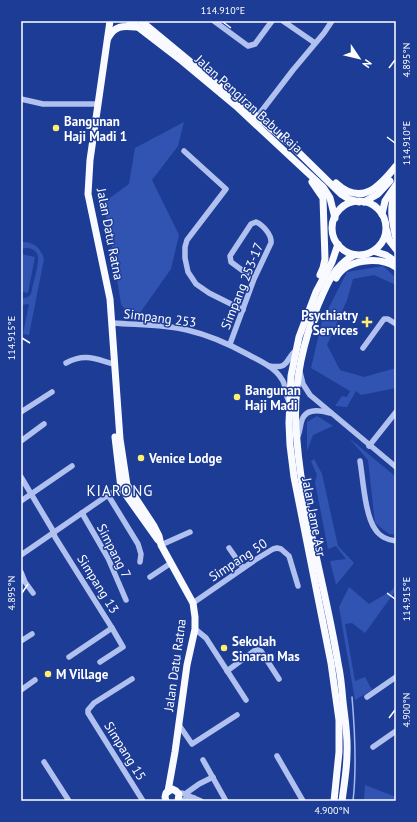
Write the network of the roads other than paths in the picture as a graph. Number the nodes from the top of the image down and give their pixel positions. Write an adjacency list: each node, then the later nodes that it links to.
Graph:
1 (104, 21): 9 (main road)
2 (110, 21): 9 (main road, Jalan Datu Ratna)
3 (130, 21): 8 (main road, Jalan Pengiran Babu Raja)
4 (214, 21): 5 (street)
5 (272, 21)
6 (283, 21): 10 (street)
7 (332, 21): 10 (street)
8 (140, 23): 9 (main road); 13 (main road, Jalan Pengiran Babu Raja); 17 (main road, Jalan Pengiran Babu Raja)
9 (106, 42): 12 (main road, Jalan Datu Ratna)
10 (315, 43): 13 (street)
11 (21, 99): 12 (street)
12 (98, 104): 36 (main road, Jalan Datu Ratna)
13 (257, 117): 15 (main road, Jalan Pengiran Babu Raja)
14 (184, 151): 35 (street)
15 (310, 164): 16 (main road); 21 (main road, Jalan Pengiran Babu Raja)
16 (396, 166)
17 (304, 170): 23 (main road, Jalan Pengiran Babu Raja); 33 (main road)
18 (396, 172): 21 (main road)
19 (396, 185): 22 (main road)
20 (396, 192): 25 (main road)
21 (361, 202): 22 (main road); 23 (main road)
22 (382, 214): 24 (main road)
23 (335, 218): 26 (main road)
24 (386, 229): 27 (main road); 28 (main road)
25 (396, 239)
26 (338, 244): 29 (main road); 33 (main road, Jalan Jame 'Asr)
27 (396, 249)
28 (373, 251): 29 (main road); 30 (main road)
29 (354, 255): 34 (main road, Jalan Jame 'Asr)
30 (396, 262)
31 (396, 268): 34 (main road)
32 (254, 278): 32 (street, Simpang 253-17); 35 (street, Simpang 253-17)
33 (316, 292): 40 (main road, Jalan Jame 'Asr)
34 (320, 302): 44 (main road, Jalan Jame 'Asr)
35 (243, 310): 38 (street, Simpang 253-17)
36 (113, 324): 38 (street, Simpang 253); 42 (main road, Jalan Datu Ratna)
37 (396, 324): 39 (street)
38 (230, 344): 43 (street, Simpang 253)
39 (363, 348)
40 (296, 350): 43 (street); 46 (main road, Jalan Jame 'Asr)
41 (66, 362): 42 (street)
42 (114, 364): 58 (main road, Jalan Datu Ratna)
43 (268, 366): 46 (street, Simpang 253)
44 (300, 370): 49 (street); 51 (main road, Jalan Jame 'Asr)
45 (52, 392): 47 (street)
46 (289, 401): 110 (main road, Jalan Jame 'Asr)
47 (21, 412)
48 (396, 412): 53 (street)
49 (330, 413): 51 (street); 53 (street)
50 (44, 424): 52 (street)
51 (296, 440): 111 (main road, Jalan Jame 'Asr)
52 (21, 441)
53 (369, 446): 56 (street)
54 (360, 461): 65 (street)
55 (72, 466): 59 (street)
56 (396, 467)
57 (21, 477): 59 (street, Simpang 13)
58 (124, 487): 60 (street); 66 (main road, Jalan Datu Ratna)
59 (32, 494): 61 (street); 63 (street, Simpang 13)
60 (108, 495): 62 (street); 69 (street)
61 (21, 501)
62 (82, 513): 63 (street); 76 (street, Simpang 7)
63 (54, 532): 68 (street); 78 (street, Simpang 13)
64 (190, 532): 66 (street)
65 (396, 541)
66 (161, 544): 70 (main road, Jalan Datu Ratna)
67 (229, 548): 71 (street)
68 (21, 555)
69 (140, 562)
70 (171, 562): 73 (street); 77 (main road, Jalan Datu Ratna)
71 (243, 568): 74 (street, Simpang 50); 77 (street, Simpang 50)
72 (21, 572): 75 (street)
73 (150, 577)
74 (298, 586)
75 (33, 594)
76 (126, 600)
77 (193, 603): 79 (main road, Jalan Datu Ratna)
78 (112, 628): 82 (street); 83 (street, Simpang 13)
79 (195, 629): 84 (street); 93 (main road, Jalan Datu Ratna)
80 (32, 634): 81 (street)
81 (21, 641)
82 (69, 657)
83 (100, 662)
84 (228, 671): 87 (street); 91 (street)
85 (396, 677): 90 (street)
86 (132, 679): 104 (street, Simpang 15)
87 (279, 679)
88 (35, 680): 89 (street)
89 (21, 690)
90 (367, 697)
91 (246, 700)
92 (237, 715): 93 (street)
93 (179, 725): 100 (main road, Jalan Datu Ratna)
94 (396, 731): 95 (street)
95 (373, 747)
96 (277, 756): 109 (street)
97 (203, 760): 99 (street)
98 (44, 762): 103 (street)
99 (213, 777): 101 (street); 108 (street)
100 (173, 790): 101 (street); 105 (main road, Jalan Datu Ratna); 106 (main road)
101 (185, 794): 102 (street)
102 (194, 798): 106 (street); 107 (street)
103 (68, 801)
104 (143, 801)
105 (166, 801)
106 (178, 801)
107 (201, 801)
108 (226, 801)
109 (303, 801)
110 (334, 801)
111 (342, 801)

